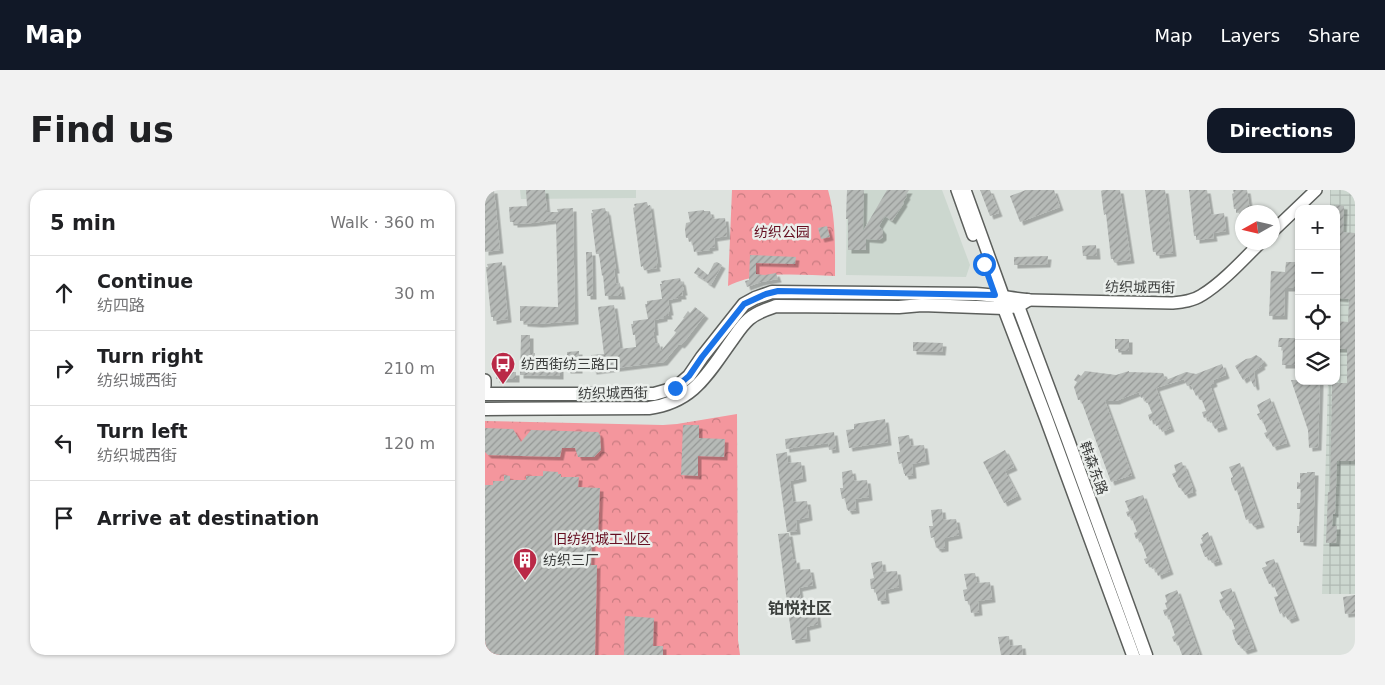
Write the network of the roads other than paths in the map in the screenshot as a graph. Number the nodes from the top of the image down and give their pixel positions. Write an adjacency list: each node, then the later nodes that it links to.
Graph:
1 (957, 190): 6 (street)
2 (965, 190): 6 (street)
3 (1316, 190): 4 (street)
4 (1280, 224)
5 (1252, 250): 7 (street, 纺织城西街)
6 (1001, 300): 7 (main road, 纺织城西街); 10 (main road, 纺织城西街); 11 (main road, 纺织城西街); 12 (main road, 韩森东路)
7 (1023, 303): 13 (main road, 韩森东路)
8 (485, 380): 9 (street)
9 (485, 386)
10 (485, 394)
11 (485, 408)
12 (1133, 655)
13 (1146, 655)

